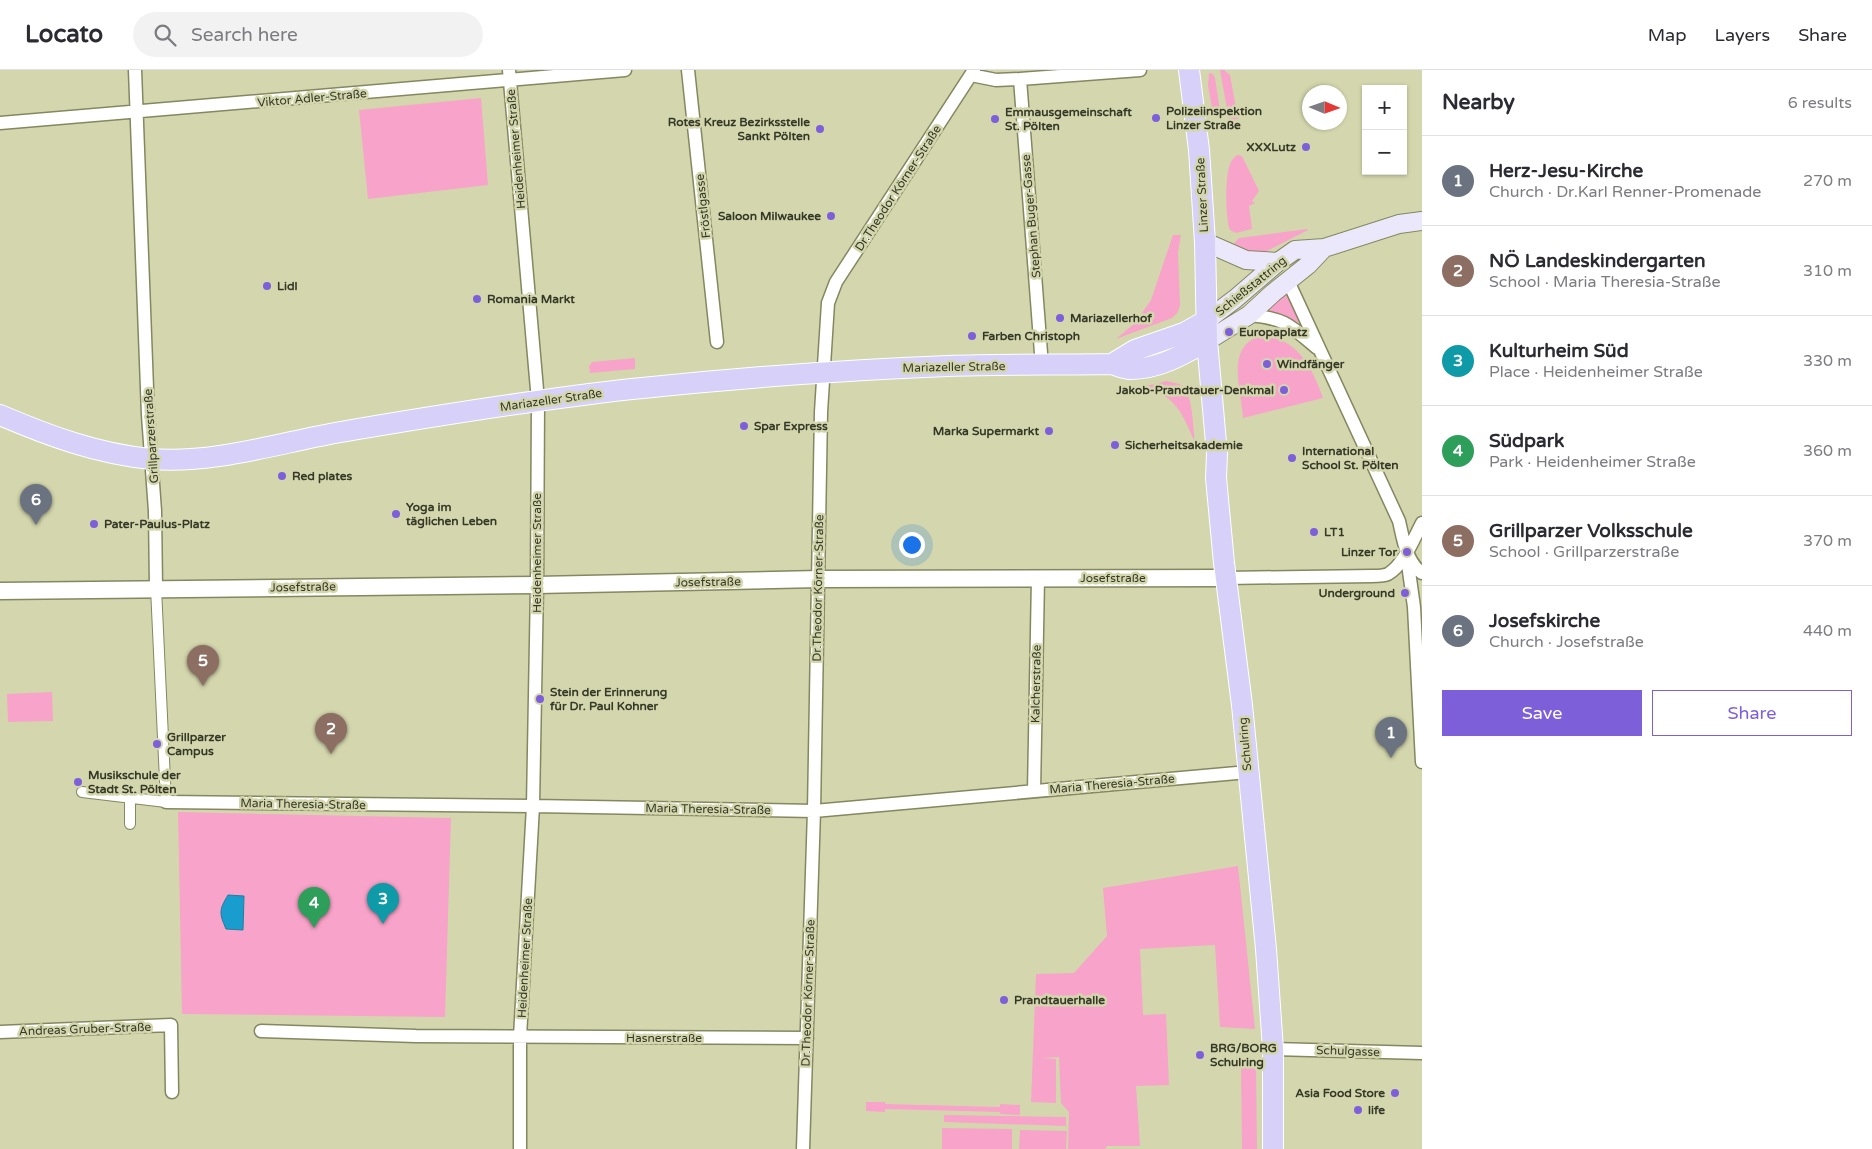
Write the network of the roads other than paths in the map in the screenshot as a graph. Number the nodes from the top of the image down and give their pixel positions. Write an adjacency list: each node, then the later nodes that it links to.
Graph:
1 (135, 70): 9 (street, Grillparzerstraße)
2 (625, 70): 7 (street, Viktor Adler-Straße)
3 (688, 70): 19 (street, Fröstlgasse)
4 (1140, 70): 8 (street)
5 (1189, 70): 12 (main road, Linzer Straße)
6 (972, 72): 8 (street); 23 (street, Dr.Theodor Körner-Straße)
7 (510, 75): 9 (street, Viktor Adler-Straße); 24 (street, Heidenheimer Straße)
8 (1020, 79): 21 (street, Stephan Buger-Gasse)
9 (137, 112): 10 (street, Viktor Adler-Straße); 26 (street, Grillparzerstraße)
10 (0, 124)
11 (1422, 221): 13 (main road, Schießstattring)
12 (1205, 242): 14 (main road); 17 (main road, Linzer Straße)
13 (1324, 248): 14 (main road, Schießstattring); 15 (main road, Schießstattring)
14 (1278, 262): 17 (main road, Schießstattring)
15 (1288, 281): 16 (main road, Schießstattring); 20 (street)
16 (1249, 315): 18 (main road, Schießstattring); 20 (street)
17 (1207, 320): 18 (main road, Linzer Straße); 22 (main road, Mariazeller Straße)
18 (1208, 341): 22 (main road, Mariazeller Straße); 31 (main road, Schulring)
19 (717, 342)
20 (1321, 352): 28 (street)
21 (1042, 359): 22 (main road, Mariazeller Straße); 23 (main road, Mariazeller Straße)
22 (1112, 364)
23 (823, 373): 24 (main road, Mariazeller Straße); 32 (street, Dr.Theodor Körner-Straße)
24 (538, 401): 26 (main road, Mariazeller Straße); 33 (street, Heidenheimer Straße)
25 (0, 415): 26 (main road, Mariazeller Straße)
26 (152, 459): 34 (street, Grillparzerstraße)
27 (1422, 523): 28 (street, Josefstraße)
28 (1407, 552): 29 (street); 31 (street, Josefstraße); 36 (street)
29 (1422, 573)
30 (1038, 578): 31 (street, Josefstraße); 32 (street, Josefstraße); 38 (street, Kalcherstraße)
31 (1226, 578): 37 (main road, Schulring)
32 (819, 579): 33 (street, Josefstraße); 43 (street, Dr.Theodor Körner-Straße)
33 (537, 585): 34 (street, Josefstraße); 42 (street, Heidenheimer Straße)
34 (156, 588): 35 (street, Josefstraße); 41 (street, Grillparzerstraße)
35 (0, 591)
36 (1422, 762)
37 (1248, 772): 38 (street, Maria Theresia-Straße); 49 (main road, Schulring)
38 (1034, 790): 43 (street, Maria Theresia-Straße)
39 (82, 792): 40 (street)
40 (130, 798): 41 (street); 44 (street)
41 (166, 802): 42 (street, Maria Theresia-Straße)
42 (533, 806): 43 (street, Maria Theresia-Straße); 47 (street, Heidenheimer Straße)
43 (814, 812): 48 (street, Dr.Theodor Körner-Straße)
44 (130, 824)
45 (261, 1031): 47 (street)
46 (0, 1032): 51 (street, Andreas Gruber-Straße)
47 (520, 1037): 48 (street, Hasnerstraße); 52 (street, Heidenheimer Straße)
48 (807, 1038): 53 (street, Dr.Theodor Körner-Straße)
49 (1273, 1049): 50 (street, Schulgasse); 54 (main road, Schulring)
50 (1422, 1053)
51 (172, 1092)
52 (520, 1149)
53 (803, 1149)
54 (1274, 1149)

